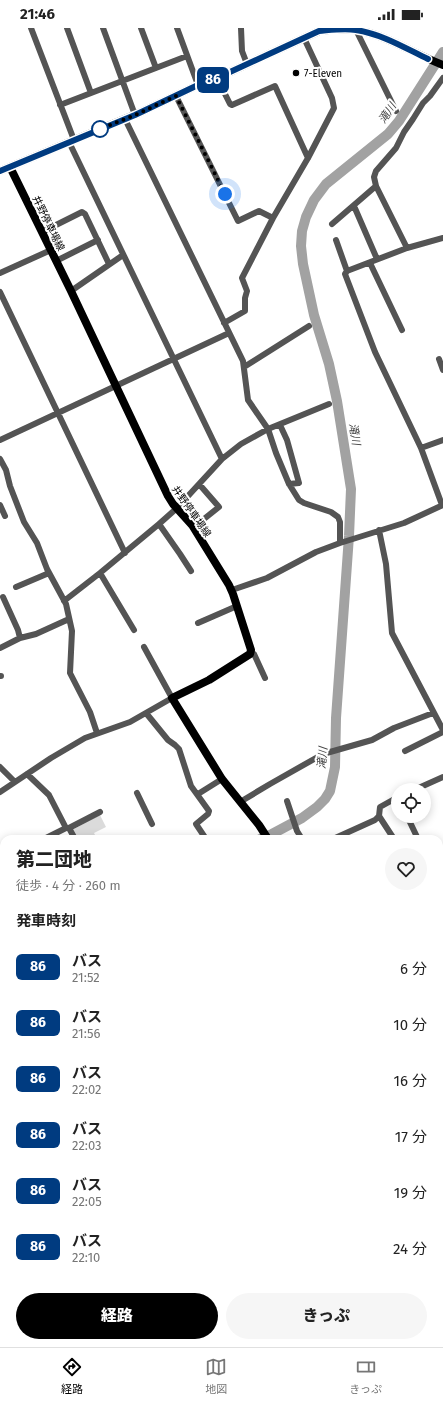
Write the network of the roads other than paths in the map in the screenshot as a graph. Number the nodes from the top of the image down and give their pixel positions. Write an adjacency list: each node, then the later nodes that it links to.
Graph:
1 (31, 28): 20 (street)
2 (67, 28): 18 (street)
3 (102, 28): 16 (street)
4 (141, 28): 13 (street)
5 (177, 28): 10 (street)
6 (241, 28): 11 (street)
7 (356, 29): 8 (main road); 12 (main road); 21 (street)
8 (319, 30): 9 (main road)
9 (304, 38): 11 (main road); 25 (street)
10 (187, 56): 13 (street); 17 (street)
11 (247, 64): 14 (main road)
12 (443, 65)
13 (156, 68): 16 (street)
14 (217, 78): 17 (main road); 25 (street)
15 (443, 78): 28 (street)
16 (122, 81): 18 (street); 22 (street)
17 (198, 85): 19 (main road)
18 (91, 93): 20 (street)
19 (176, 96): 22 (main road); 30 (street)
20 (60, 105): 24 (street)
21 (396, 111)
22 (135, 115): 23 (main road)
23 (125, 119): 24 (main road); 47 (street)
24 (71, 141): 26 (main road); 38 (street)
25 (308, 158): 30 (street)
26 (10, 167): 27 (main road); 32 (main road, 井野停車場線)
27 (0, 171)
28 (376, 186): 29 (street); 36 (street)
29 (354, 206): 31 (street); 39 (street)
30 (273, 218): 47 (street)
31 (332, 224)
32 (42, 232): 34 (street); 37 (main road, 井野停車場線)
33 (443, 238): 36 (street)
34 (98, 240): 40 (street); 42 (street)
35 (336, 240): 43 (street)
36 (407, 248): 39 (street)
37 (51, 250): 40 (main road, 井野停車場線); 44 (street)
38 (123, 255): 42 (street); 52 (street)
39 (377, 259): 41 (street)
40 (56, 261): 45 (main road, 井野停車場線)
41 (370, 263): 43 (street); 49 (street)
42 (109, 264): 45 (street)
43 (347, 271): 62 (street)
44 (0, 273)
45 (71, 291): 55 (main road, 井野停車場線)
46 (0, 292): 57 (street)
47 (224, 323): 50 (street)
48 (309, 326): 53 (street)
49 (402, 330)
50 (229, 333): 52 (street); 53 (street)
51 (439, 359): 54 (street)
52 (174, 360): 55 (street); 64 (street)
53 (244, 367): 59 (street)
54 (443, 370)
55 (117, 387): 57 (street); 71 (main road, 井野停車場線)
56 (330, 404): 58 (street)
57 (58, 414): 60 (street); 77 (street)
58 (280, 424): 59 (street); 68 (street)
59 (268, 429): 64 (street); 68 (street)
60 (0, 440)
61 (443, 440): 62 (street)
62 (421, 448): 70 (street)
63 (0, 459): 65 (street)
64 (222, 459): 67 (street)
65 (7, 474): 66 (street); 79 (street)
66 (0, 477)
67 (199, 484): 71 (street); 74 (street)
68 (290, 484): 76 (street)
69 (0, 505): 72 (street)
70 (443, 505): 75 (street)
71 (177, 508): 73 (street); 74 (main road, 井野停車場線)
72 (6, 516)
73 (159, 524): 77 (street); 78 (street)
74 (194, 527): 82 (main road, 井野停車場線)
75 (379, 530): 76 (street); 96 (street)
76 (341, 542): 82 (street)
77 (125, 553): 80 (street)
78 (191, 572)
79 (49, 573): 81 (street); 84 (street)
80 (100, 573): 84 (street); 88 (street)
81 (16, 587)
82 (232, 590): 85 (main road, 井野停車場線)
83 (3, 597): 89 (street)
84 (64, 601): 86 (street)
85 (237, 606): 87 (street); 92 (main road, 井野停車場線)
86 (69, 619): 89 (street); 98 (street)
87 (198, 623)
88 (134, 630)
89 (20, 638): 91 (street)
90 (144, 647): 94 (street)
91 (0, 648)
92 (251, 653): 93 (street); 94 (main road)
93 (265, 678)
94 (172, 698): 95 (street); 103 (main road)
95 (146, 713): 98 (street); 108 (street)
96 (433, 713): 97 (street); 111 (street)
97 (443, 731): 99 (street)
98 (97, 733): 101 (street)
99 (405, 750)
100 (0, 767): 104 (street)
101 (27, 774): 104 (street); 116 (street)
102 (443, 776): 105 (street)
103 (222, 780): 108 (street); 111 (main road)
104 (15, 782): 106 (street)
105 (428, 783)
106 (0, 792)
107 (137, 793): 115 (street)
108 (198, 794): 119 (street)
109 (287, 801): 121 (street)
110 (391, 801): 113 (street)
111 (240, 802): 120 (main road)
112 (100, 812): 116 (street)
113 (379, 816): 122 (street); 123 (street)
114 (410, 823): 124 (street)
115 (152, 824)
116 (67, 828): 117 (street); 118 (street)
117 (52, 835)
118 (72, 835)
119 (203, 835)
120 (266, 835)
121 (300, 835)
122 (342, 835)
123 (391, 835)
124 (416, 835)

